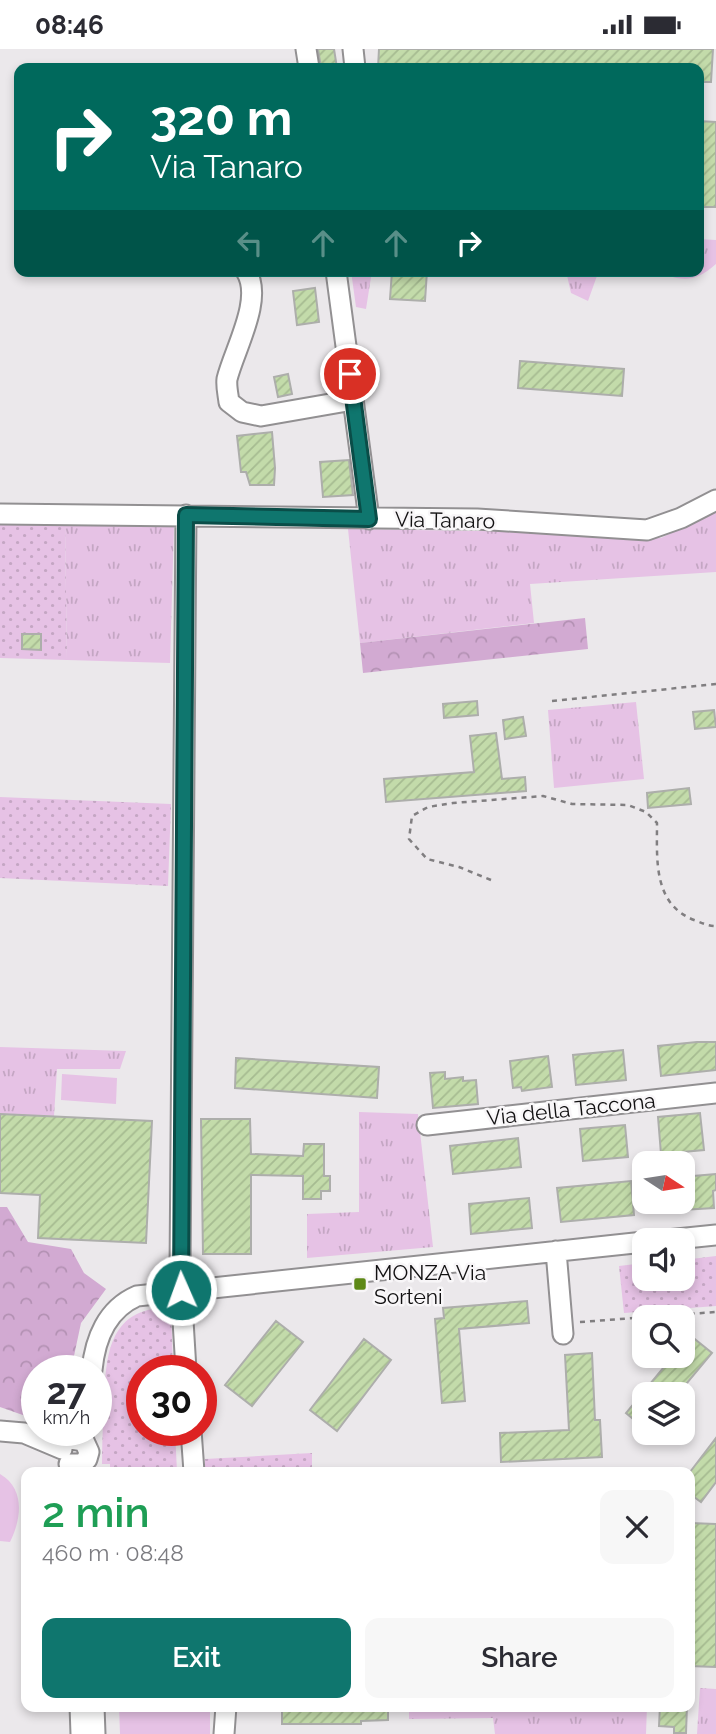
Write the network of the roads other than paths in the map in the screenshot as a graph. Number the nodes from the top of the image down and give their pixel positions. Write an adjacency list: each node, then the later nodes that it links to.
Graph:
1 (249, 277): 3 (street)
2 (337, 277): 3 (street)
3 (353, 400): 7 (street)
4 (716, 500): 7 (street, Via Tanaro)
5 (0, 514): 6 (street, Via Tanaro)
6 (186, 515): 7 (street, Via Tanaro); 14 (street)
7 (369, 519)
8 (716, 1093): 9 (street, Via della Taccona)
9 (427, 1125)
10 (716, 1235): 11 (street)
11 (695, 1237)
12 (632, 1243): 13 (street)
13 (556, 1251): 14 (street); 15 (street)
14 (181, 1290): 16 (street); 17 (street)
15 (563, 1328)
16 (95, 1355)
17 (185, 1355)
18 (0, 1431): 20 (street)
19 (192, 1446): 22 (street)
20 (70, 1451): 21 (street)
21 (89, 1462)
22 (194, 1467)
23 (80, 1712): 26 (street)
24 (94, 1712): 27 (street)
25 (226, 1712): 28 (street)
26 (81, 1734)
27 (95, 1734)
28 (224, 1734)

